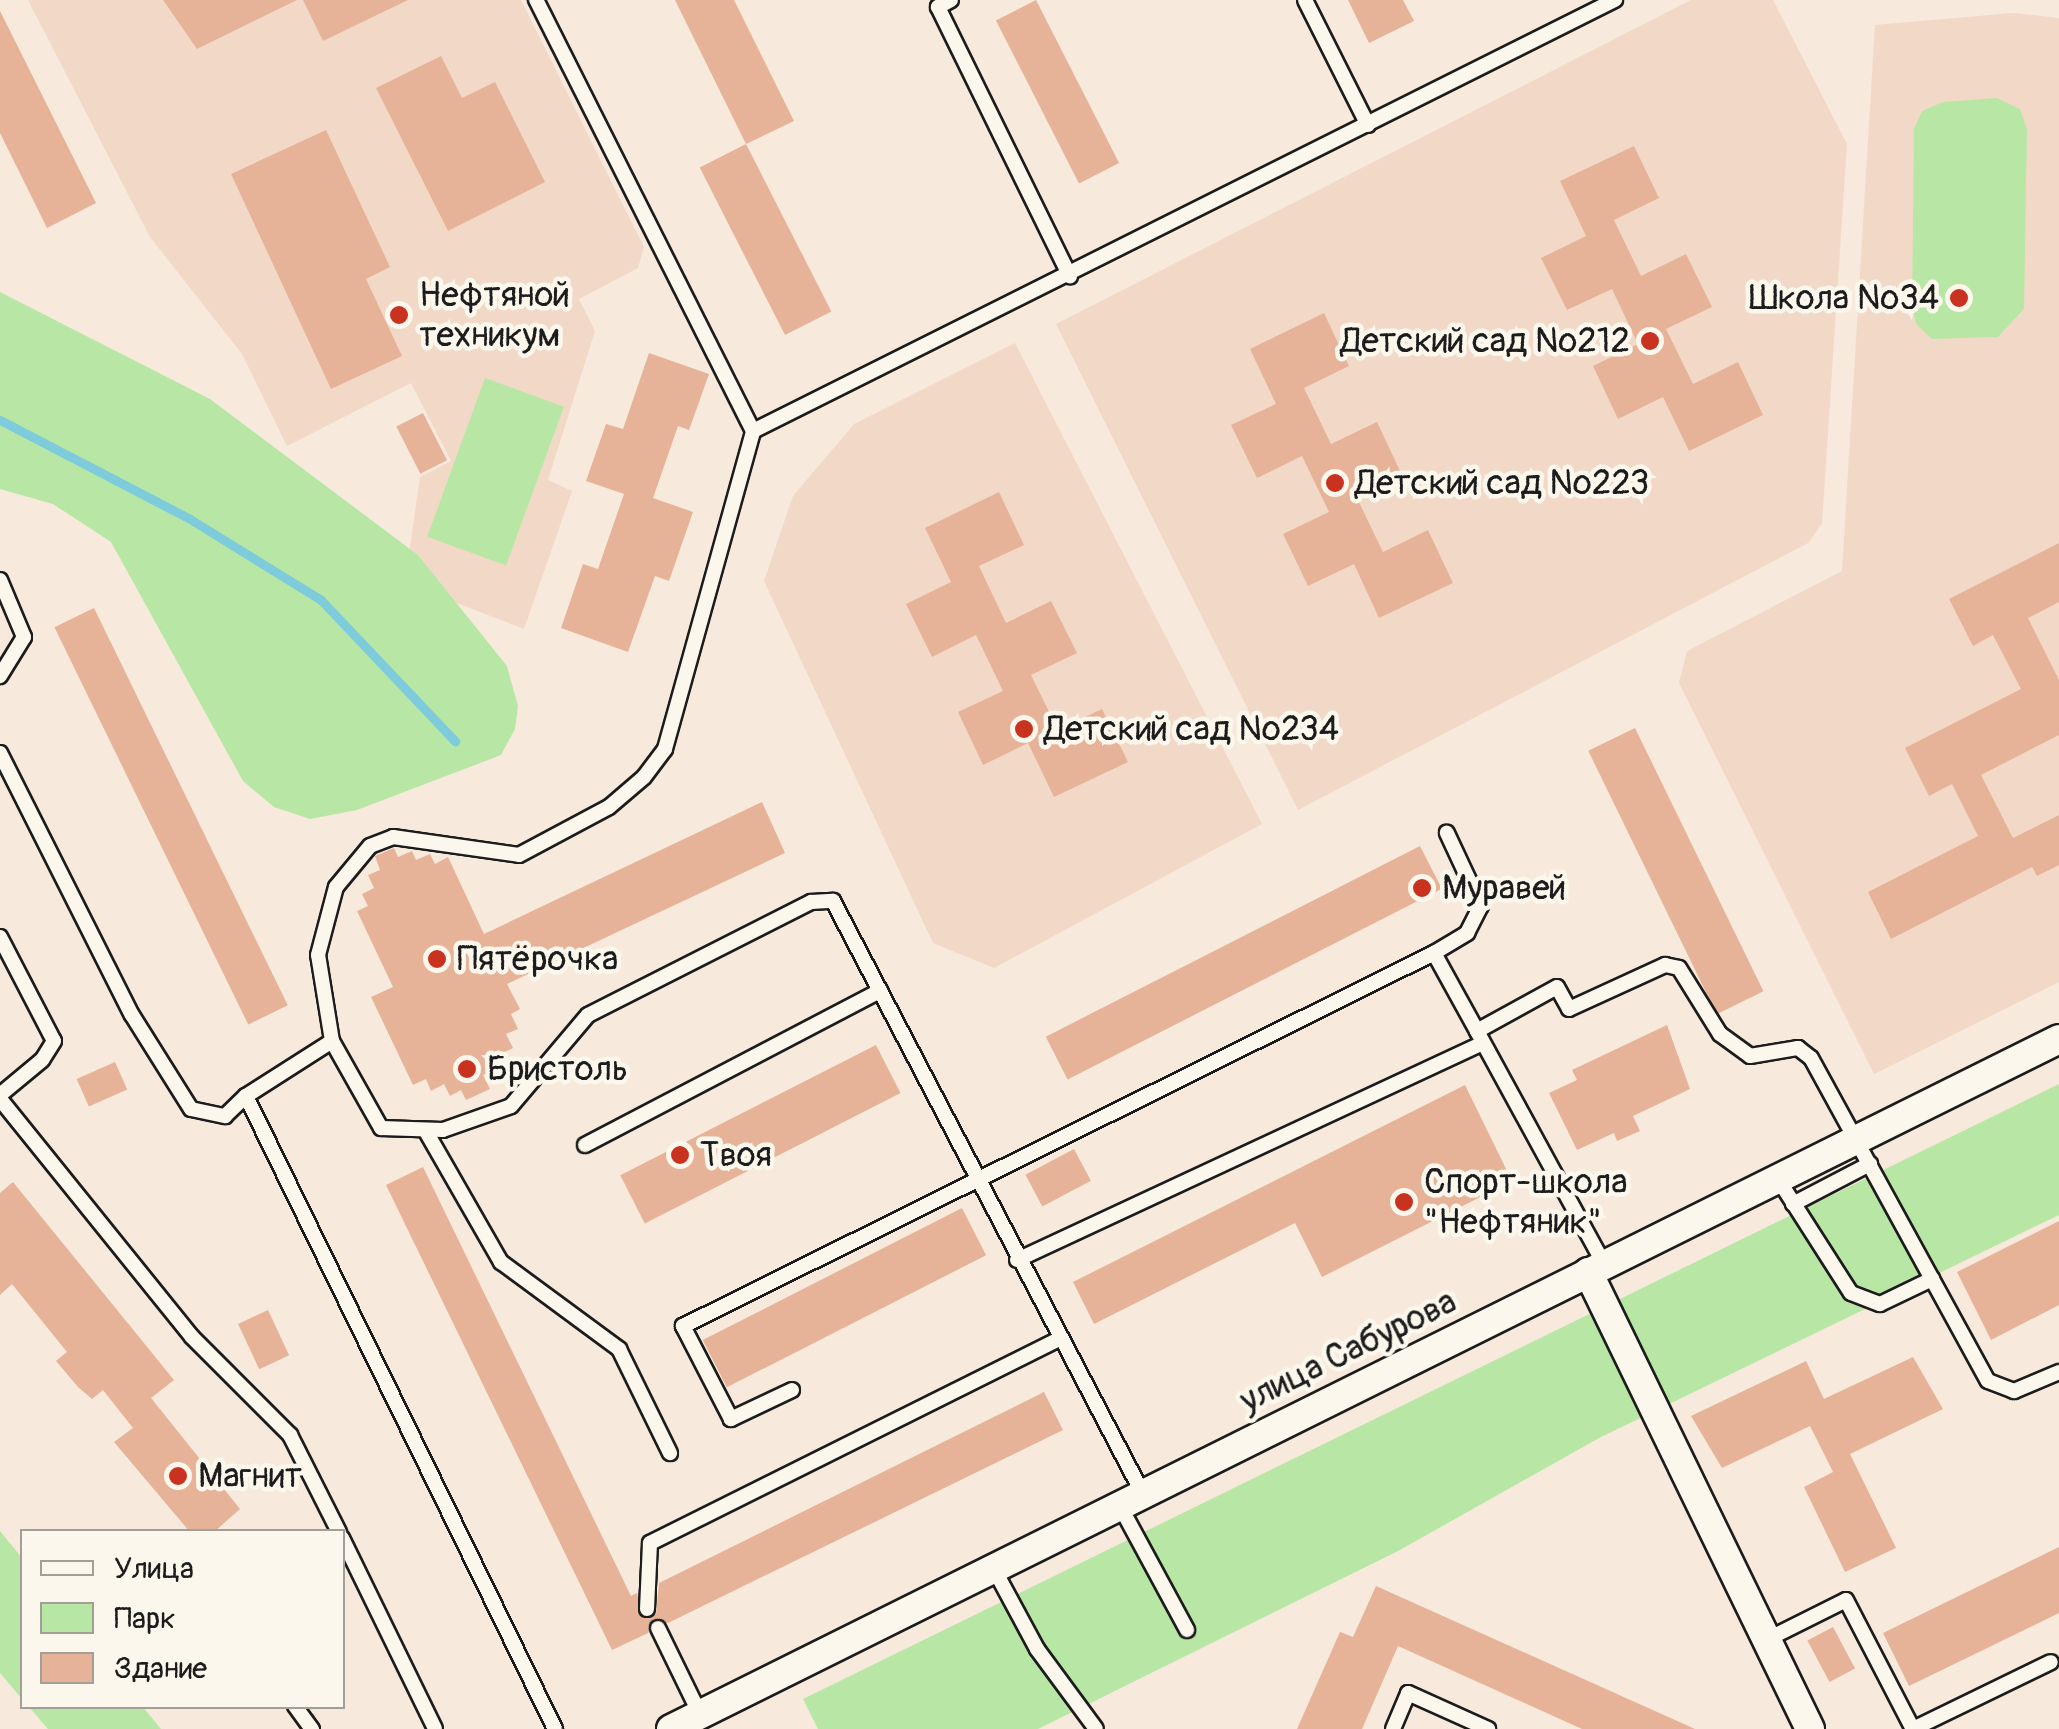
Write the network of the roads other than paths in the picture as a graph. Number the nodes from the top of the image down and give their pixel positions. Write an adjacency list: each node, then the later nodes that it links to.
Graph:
1 (536, 0): 7 (lane)
2 (951, 0): 6 (lane)
3 (1305, 0): 5 (lane)
4 (1616, 0): 5 (lane)
5 (1368, 126): 6 (lane)
6 (1070, 276): 7 (lane)
7 (753, 431): 17 (lane)
8 (0, 580): 9 (lane)
9 (0, 676)
10 (0, 752): 18 (lane)
11 (1447, 833): 13 (lane)
12 (0, 936): 19 (lane)
13 (1434, 952): 15 (lane); 23 (lane)
14 (880, 991): 20 (lane); 21 (lane); 23 (lane)
15 (1480, 1037): 22 (lane); 26 (lane); 27 (lane)
16 (2059, 1039): 22 (street, улица Сабурова)
17 (332, 1041): 18 (lane); 20 (lane)
18 (246, 1096): 46 (lane)
19 (0, 1097): 34 (lane)
20 (427, 1133): 32 (lane)
21 (585, 1145)
22 (1864, 1152): 24 (street, улица Сабурова); 25 (lane); 28 (lane)
23 (975, 1178): 26 (lane); 31 (lane)
24 (1778, 1180): 25 (lane); 27 (street, улица Сабурова)
25 (1793, 1204): 28 (lane)
26 (1017, 1260): 29 (lane)
27 (1596, 1268): 33 (street, улица Сабурова); 40 (street)
28 (1932, 1279): 30 (lane)
29 (1060, 1339): 33 (lane); 37 (lane)
30 (2059, 1372)
31 (792, 1390)
32 (670, 1453)
33 (1132, 1500): 36 (street, улица Сабурова); 39 (lane)
34 (338, 1529)
35 (345, 1542): 45 (lane)
36 (994, 1568): 43 (street, улица Сабурова); 48 (lane)
37 (648, 1608)
38 (658, 1628): 43 (lane)
39 (1187, 1630)
40 (1766, 1640): 41 (lane); 51 (street)
41 (2051, 1662)
42 (296, 1709): 44 (lane)
43 (700, 1714): 47 (street, улица Сабурова)
44 (312, 1729)
45 (436, 1729)
46 (555, 1729)
47 (671, 1729)
48 (1096, 1729)
49 (1393, 1729): 50 (lane)
50 (1488, 1729)
51 (1810, 1729)

